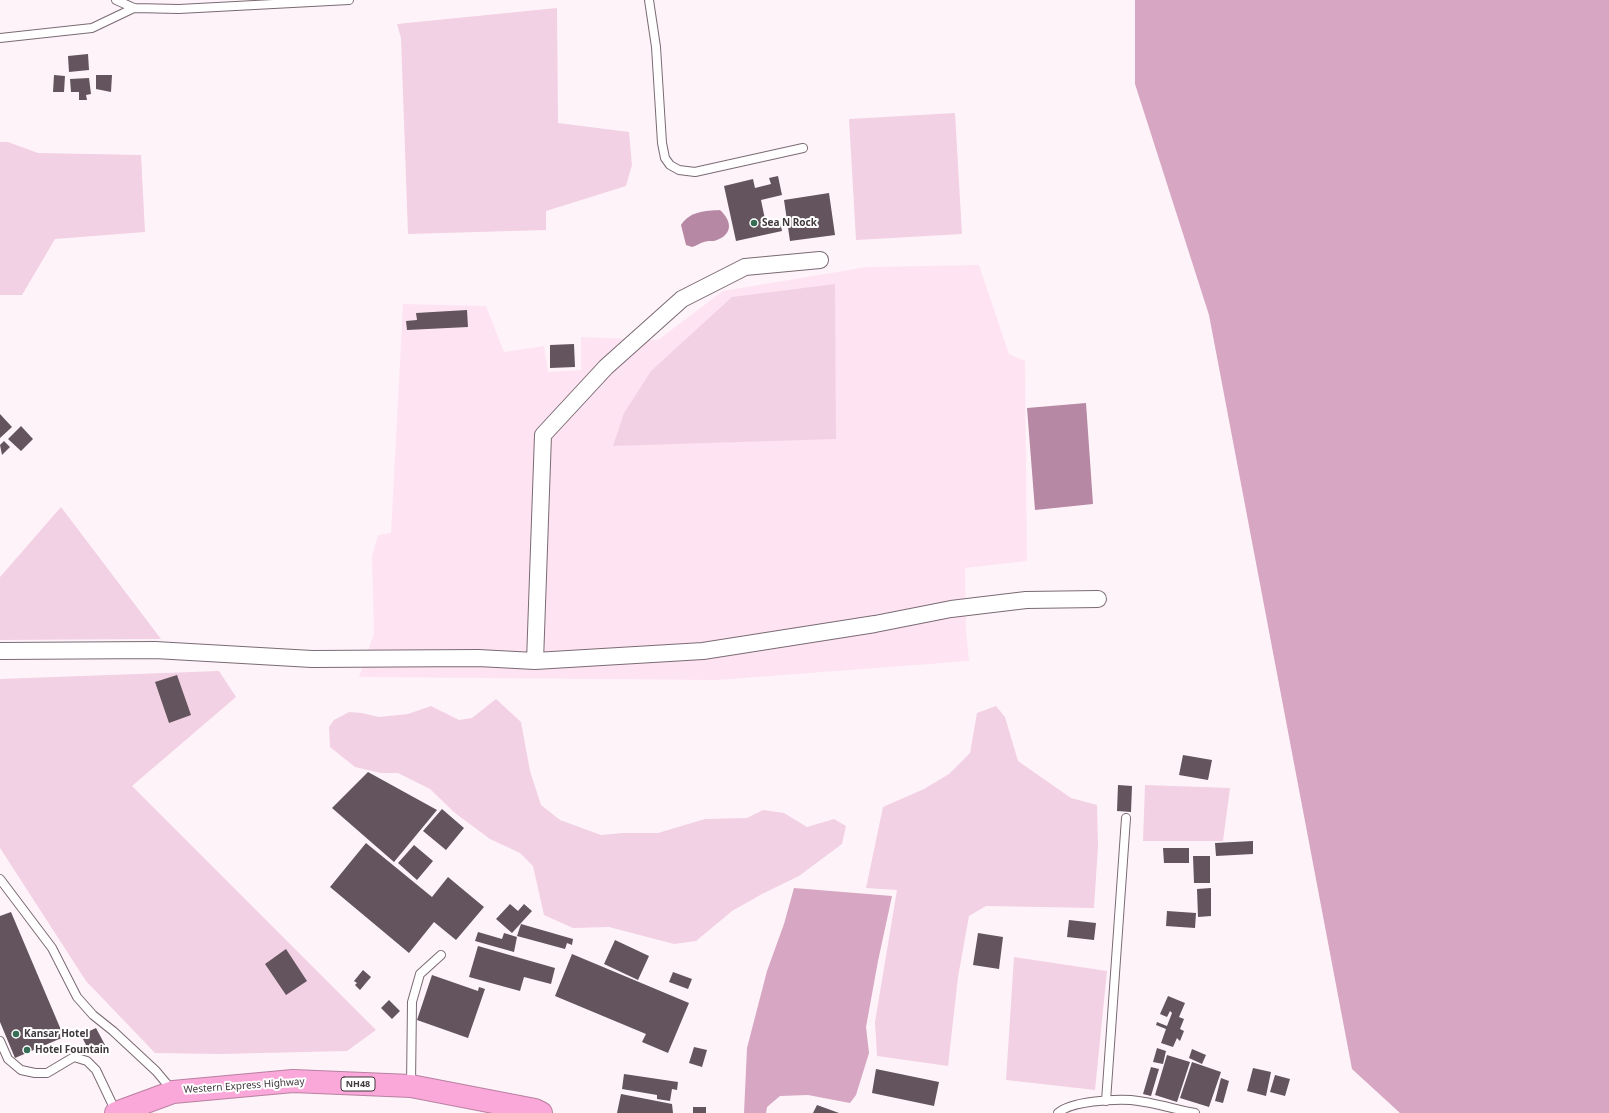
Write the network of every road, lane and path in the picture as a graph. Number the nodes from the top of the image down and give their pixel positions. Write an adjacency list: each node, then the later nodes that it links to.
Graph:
1 (116, 0): 4 (lane)
2 (349, 0): 4 (lane)
3 (649, 0): 6 (lane)
4 (134, 8): 5 (lane)
5 (0, 38)
6 (804, 148)
7 (820, 260): 10 (street)
8 (1098, 599): 10 (street)
9 (0, 652): 10 (street)
10 (535, 661)
11 (1126, 818): 17 (lane)
12 (0, 879): 16 (lane)
13 (441, 955): 15 (lane)
14 (0, 1041): 18 (lane)
15 (411, 1086): 16 (highway, Western Express Highway / NH48); 19 (highway, Western Express Highway / NH48)
16 (173, 1092): 18 (highway, Western Express Highway / NH48)
17 (1106, 1101): 20 (lane); 21 (lane)
18 (116, 1113)
19 (541, 1113)
20 (1058, 1113)
21 (1195, 1113)

